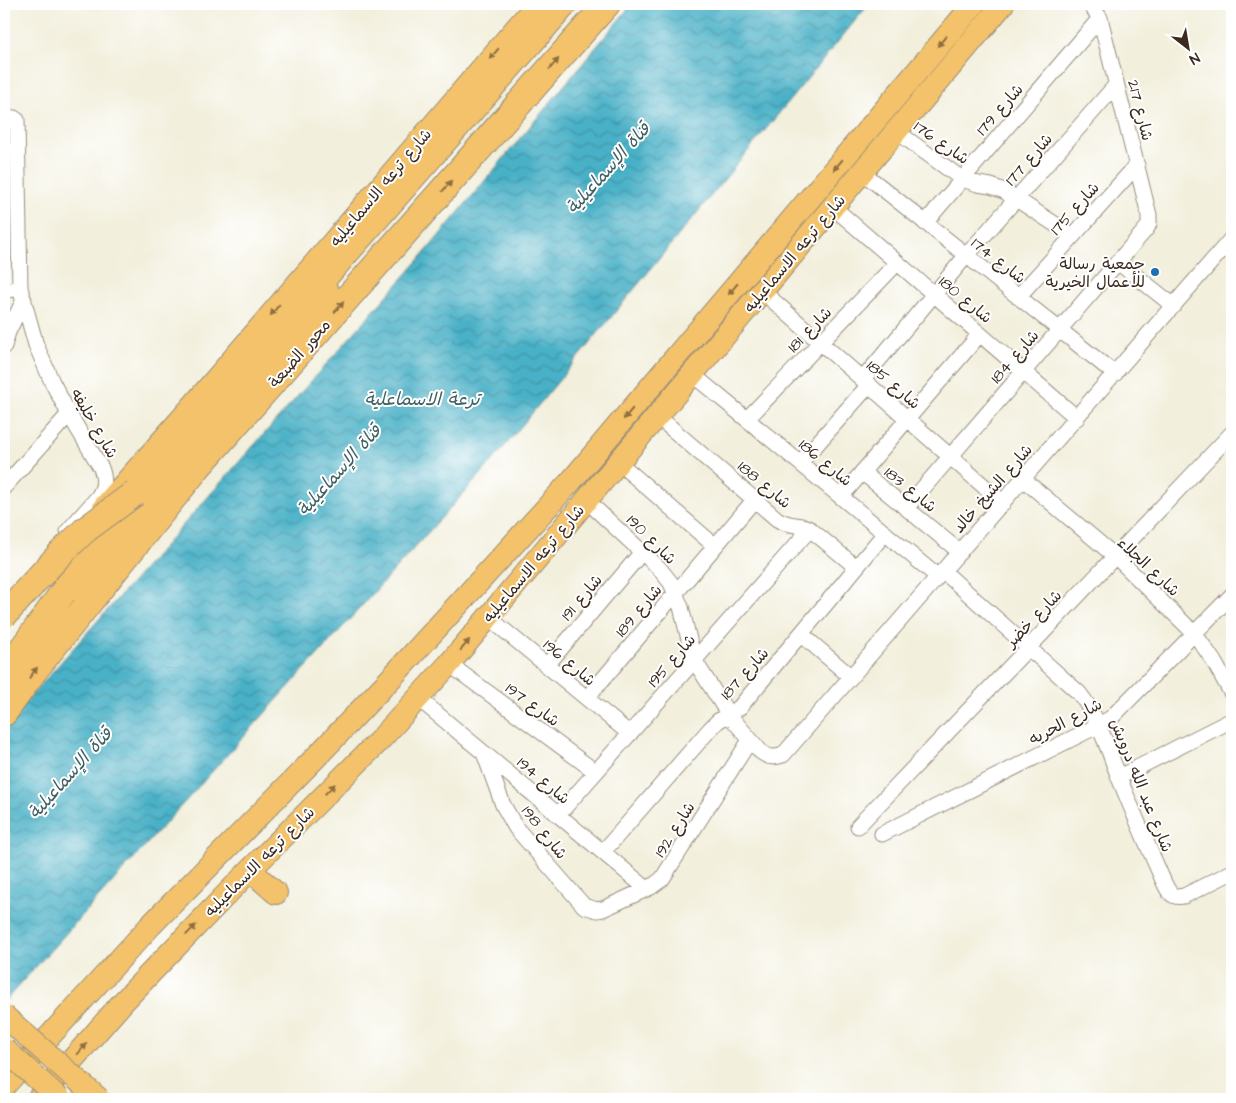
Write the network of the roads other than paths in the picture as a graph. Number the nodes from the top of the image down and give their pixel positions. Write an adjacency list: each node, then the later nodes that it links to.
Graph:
1 (537, 4): 66 (main road, شارع ترعه الاسماعيليه, one-way to 66)
2 (564, 4): 50 (highway, محور الضبعة)
3 (574, 4): 76 (main road, شارع ترعه الاسماعيليه)
4 (607, 4): 80 (highway, محور الضبعة, one-way to 4)
5 (974, 4): 101 (main road, شارع ترعه الاسماعيليه, one-way to 101)
6 (1003, 4): 11 (main road, شارع ترعه الاسماعيليه)
7 (1090, 4): 8 (street, شارع 217)
8 (1100, 18): 9 (street, شارع 217); 14 (street, شارع 179)
9 (1116, 85): 12 (street, شارع 217); 15 (street, شارع 177)
10 (10, 121): 26 (street)
11 (896, 132): 13 (main road, شارع ترعه الاسماعيليه); 14 (street, شارع 176)
12 (1137, 165): 18 (street, شارع 217); 19 (street, شارع 175)
13 (862, 172): 16 (main road, شارع ترعه الاسماعيليه); 17 (street, شارع 174)
14 (962, 179): 15 (street, شارع 176); 17 (street, شارع 179)
15 (1016, 199): 19 (street, شارع 176); 21 (street, شارع 177)
16 (833, 207): 23 (street, شارع 180); 25 (main road, شارع ترعه الاسماعيليه)
17 (925, 223): 21 (street, شارع 174)
18 (1147, 228): 22 (street, شارع 184)
19 (1073, 236): 28 (street, شارع 175)
20 (1232, 238): 29 (street, شارع الشيخ خالد)
21 (966, 256): 27 (street, شارع 177); 28 (street, شارع 174)
22 (1118, 262): 29 (street); 30 (street, شارع 184)
23 (897, 263): 27 (street, شارع 180); 32 (street, شارع 181)
24 (4, 291): 26 (street)
25 (762, 291): 32 (street, شارع 185); 35 (main road, شارع ترعه الاسماعيليه)
26 (22, 294): 33 (street); 38 (street, شارع خليفه)
27 (934, 295): 31 (street, شارع 180); 37 (street, شارع 177)
28 (1018, 297): 30 (street, شارع 174)
29 (1174, 306): 36 (street, شارع الشيخ خالد)
30 (1060, 330): 34 (street, شارع 184); 36 (street, شارع 174)
31 (980, 334): 34 (street, شارع 180); 41 (street)
32 (821, 342): 37 (street, شارع 185); 42 (street, شارع 181)
33 (4, 346)
34 (1024, 372): 40 (street, شارع 180); 44 (street, شارع 184)
35 (692, 374): 39 (main road, شارع ترعه الاسماعيليه); 42 (street, شارع 186)
36 (1115, 374): 40 (street, شارع الشيخ خالد)
37 (866, 382): 41 (street, شارع 185); 46 (street, شارع 177)
38 (69, 414): 49 (street); 66 (street, شارع خليفه)
39 (657, 416): 45 (main road, شارع ترعه الاسماعيليه); 52 (street, شارع 188)
40 (1077, 418): 48 (street, شارع الشيخ خالد)
41 (908, 419): 44 (street, شارع 185); 47 (street)
42 (747, 420): 46 (street, شارع 186)
43 (1232, 433): 61 (street, شارع خضر)
44 (950, 457): 54 (street, شارع 185); 55 (street, شارع 184)
45 (618, 462): 53 (main road, شارع ترعه الاسماعيليه); 58 (street)
46 (800, 463): 51 (street, شارع 186)
47 (862, 472): 51 (street); 55 (street, شارع 183)
48 (1023, 479): 54 (street, شارع الشيخ خالد); 61 (street, شارع الجلاء)
49 (4, 487)
50 (135, 493): 66 (highway, bridge); 74 (highway, محور الضبعة)
51 (841, 497): 57 (street, شارع 186)
52 (755, 499): 56 (street, شارع 188); 58 (street, شارع 189)
53 (586, 500): 59 (street, شارع 190); 67 (main road, شارع ترعه الاسماعيليه)
54 (1003, 503): 60 (street, شارع الشيخ خالد)
55 (906, 508): 60 (street, شارع 183)
56 (810, 529): 62 (street, شارع 188); 71 (street, شارع 195)
57 (884, 533): 62 (street, شارع 187); 63 (street, شارع 186)
58 (715, 546): 64 (street, شارع 189)
59 (642, 552): 64 (street, شارع 190); 73 (street, شارع 191)
60 (960, 552): 63 (street, شارع الشيخ خالد)
61 (1116, 557): 69 (street, شارع الجلاء); 70 (street, شارع خضر)
62 (856, 567): 68 (street, شارع 187)
63 (940, 574): 70 (street, شارع عبد الله درويش); 75 (street, شارع الشيخ خالد)
64 (675, 594): 71 (street, شارع 190); 79 (street, شارع 189)
65 (1232, 595): 69 (street, شارع الحريه)
66 (4, 607)
67 (488, 617): 72 (main road, شارع ترعه الاسماعيليه, one-way to 67); 73 (street, شارع 196)
68 (801, 634): 75 (street); 81 (street, شارع 187)
69 (1195, 634): 77 (street, شارع الجلاء); 83 (street, شارع الحريه)
70 (1028, 647): 83 (street, شارع عبد الله درويش); 91 (street, شارع خضر)
71 (694, 660): 81 (street, شارع 190); 84 (street, شارع 195)
72 (449, 664): 78 (main road, شارع ترعه الاسماعيليه); 88 (street, شارع 197)
73 (547, 665): 79 (street, شارع 196)
74 (4, 672)
75 (851, 677): 87 (street, شارع الشيخ خالد)
76 (4, 681)
77 (1232, 694)
78 (418, 698): 86 (street, شارع 194); 94 (main road, شارع ترعه الاسماعيليه, one-way to 78)
79 (587, 698): 84 (street, شارع 196)
80 (4, 713)
81 (729, 715): 85 (street, شارع 190); 93 (street, شارع 187)
82 (1232, 720): 89 (street)
83 (1099, 725): 89 (street, شارع عبد الله درويش); 92 (street, شارع الحريه)
84 (630, 734): 88 (street, شارع 195)
85 (750, 740): 87 (street, شارع 190); 96 (street, شارع 192)
86 (484, 753): 90 (street, شارع 194); 98 (street, شارع 198)
87 (775, 758)
88 (596, 772): 90 (street, شارع 195)
89 (1119, 777): 95 (street, شارع عبد الله درويش)
90 (558, 815): 93 (street, شارع 194)
91 (858, 826)
92 (882, 834)
93 (603, 852): 96 (street, شارع 194)
94 (250, 870): 97 (main road); 102 (main road, شارع ترعه الاسماعيليه, one-way to 94)
95 (1232, 872)
96 (647, 889): 98 (street, شارع 192)
97 (276, 894)
98 (603, 909)
99 (4, 1016): 104 (main road, bridge)
100 (4, 1049): 103 (main road, bridge)
101 (4, 1086)
102 (38, 1099)
103 (60, 1099)
104 (99, 1099)

